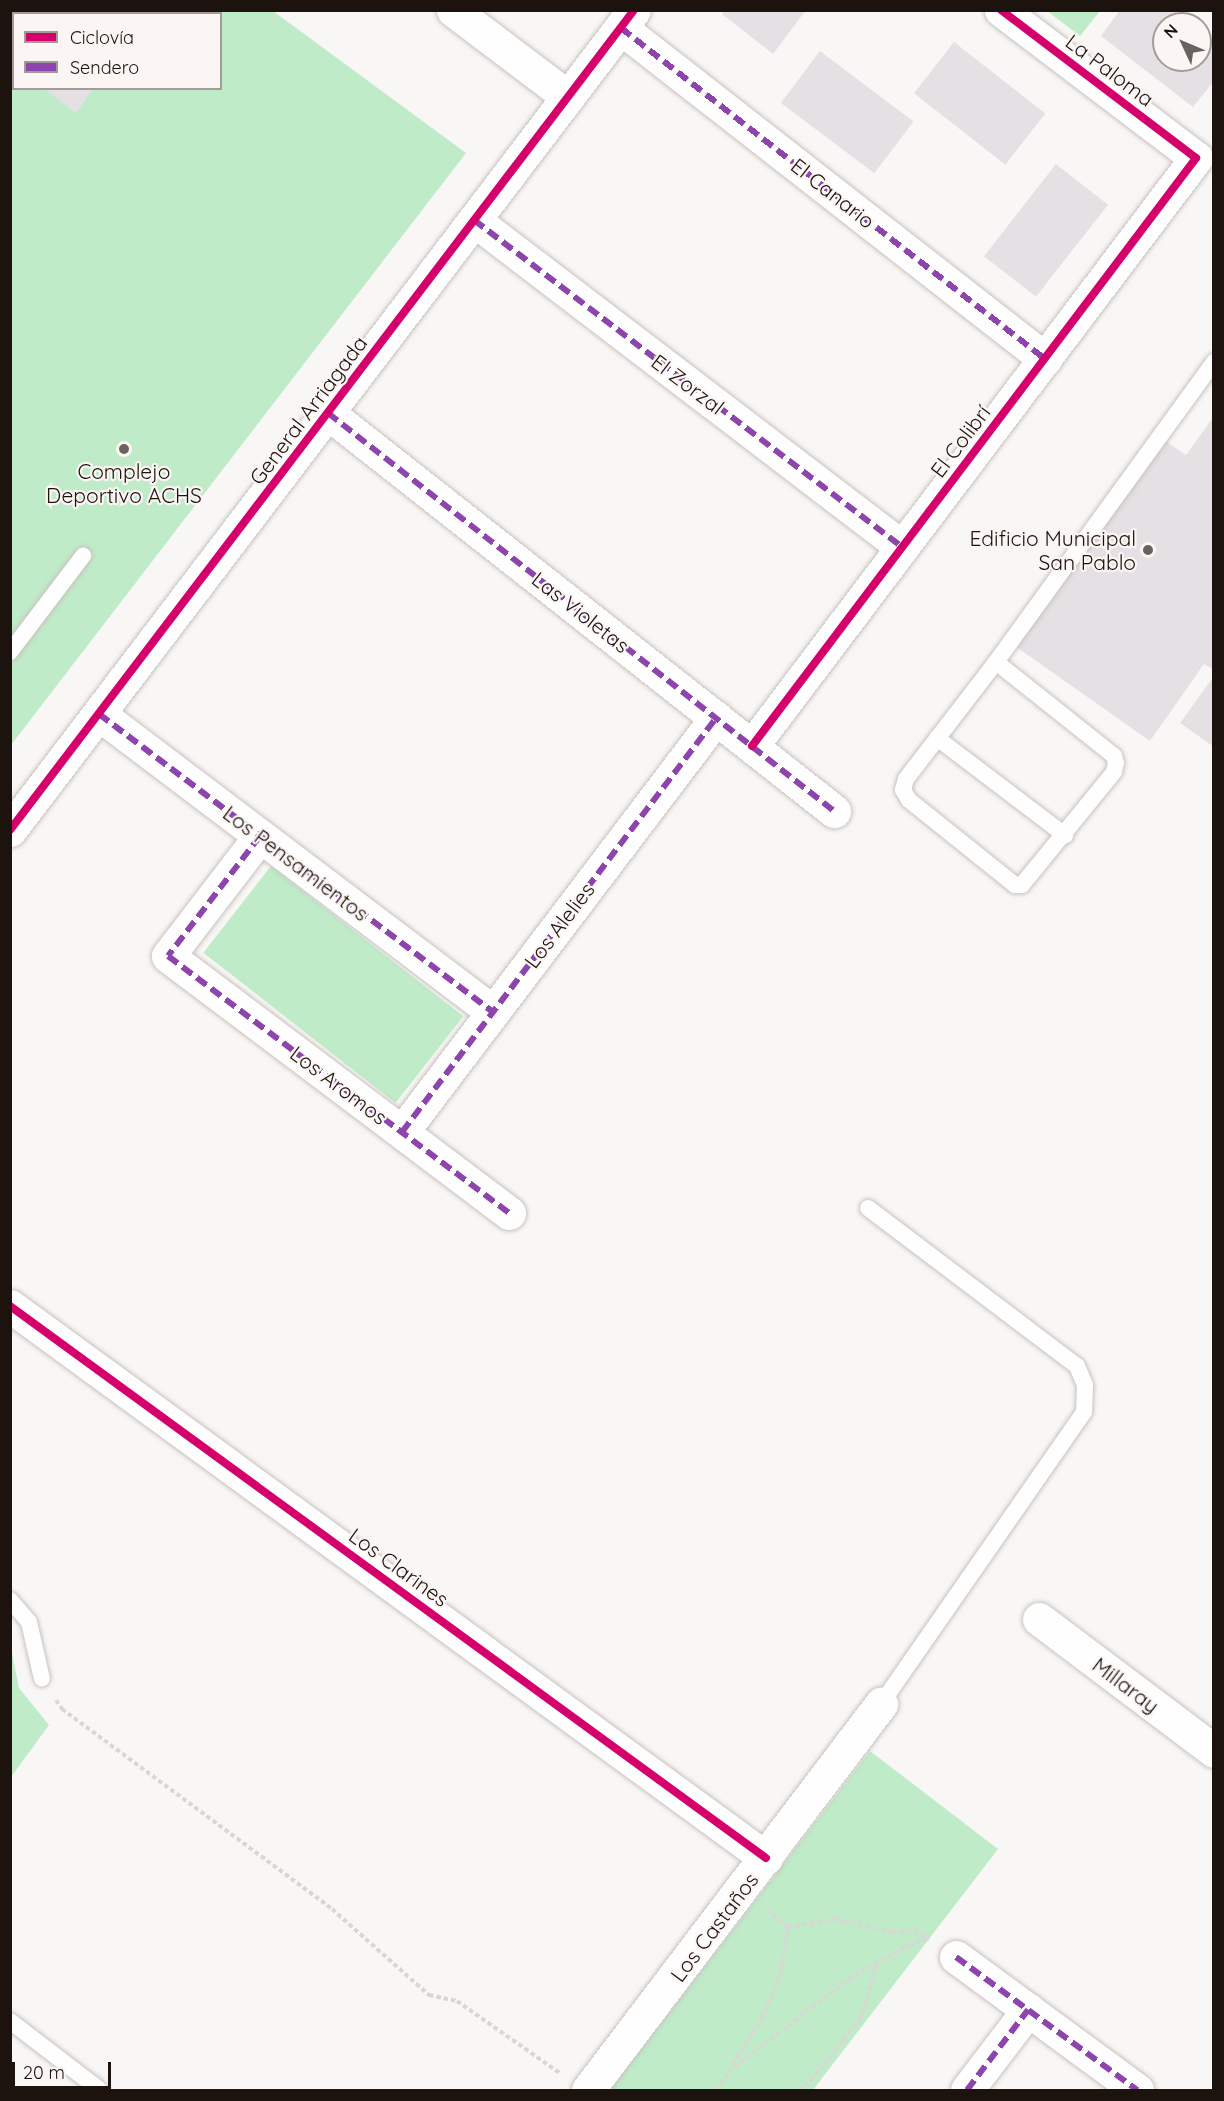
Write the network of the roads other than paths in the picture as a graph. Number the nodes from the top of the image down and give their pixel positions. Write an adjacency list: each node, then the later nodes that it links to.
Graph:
1 (453, 10): 4 (street)
2 (1001, 10): 5 (street, La Paloma)
3 (627, 19): 4 (street, General Arriagada); 7 (street, El Canario)
4 (568, 97): 6 (street, General Arriagada)
5 (1196, 158): 7 (street, El Colibrí)
6 (474, 220): 9 (street, General Arriagada); 10 (street, El Zorzal)
7 (1045, 359): 10 (street, El Colibrí)
8 (1214, 362): 13 (lane)
9 (328, 413): 14 (street, General Arriagada); 15 (street, Las Violetas)
10 (902, 547): 17 (street, El Colibrí)
11 (83, 556): 12 (lane)
12 (10, 652)
13 (996, 662): 16 (lane); 20 (lane)
14 (99, 714): 19 (street, General Arriagada); 21 (street, Los Pensamientos)
15 (716, 718): 17 (street, Las Violetas); 22 (street, Los Alelies)
16 (938, 738): 20 (lane); 20 (lane)
17 (752, 746): 18 (street, Las Violetas)
18 (834, 811)
19 (10, 830)
20 (1065, 835)
21 (260, 836): 22 (street, Los Pensamientos); 23 (street, Los Aromos)
22 (493, 1012): 23 (street, Los Alelies)
23 (402, 1132): 25 (street, Los Aromos)
24 (868, 1208): 30 (lane)
25 (509, 1213)
26 (10, 1306): 32 (street, Los Clarines)
27 (10, 1600): 29 (lane)
28 (1039, 1619): 31 (street, Millaray)
29 (42, 1679)
30 (881, 1704): 32 (street, Los Castaños)
31 (1214, 1751)
32 (766, 1858): 36 (street, Los Castaños)
33 (956, 1957): 34 (street)
34 (1028, 2010): 38 (street); 39 (street)
35 (10, 2021): 37 (lane)
36 (576, 2084)
37 (100, 2091)
38 (967, 2091)
39 (1137, 2091)

